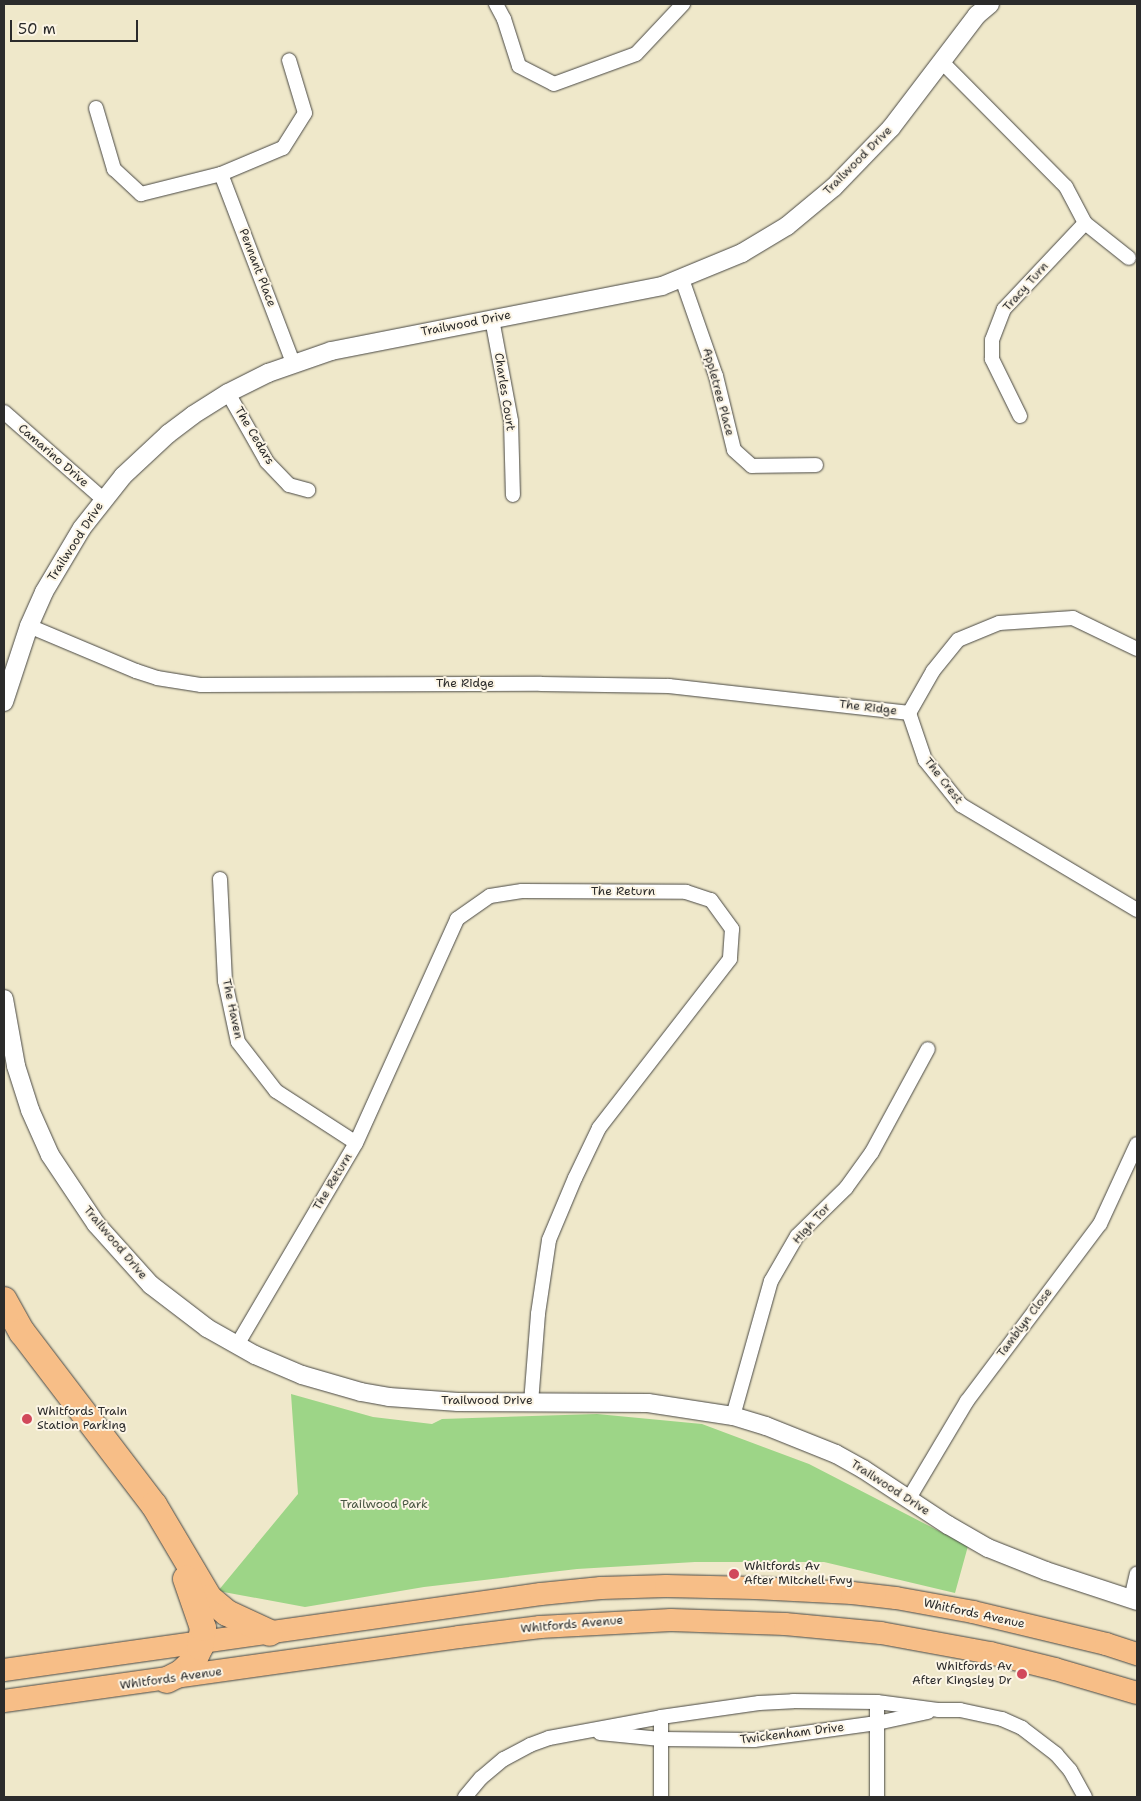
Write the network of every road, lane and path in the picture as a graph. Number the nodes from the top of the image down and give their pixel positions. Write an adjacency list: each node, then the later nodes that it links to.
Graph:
1 (496, 4): 2 (street)
2 (683, 4)
3 (990, 4): 5 (street, Trailwood Drive)
4 (289, 60): 7 (street)
5 (941, 61): 8 (street); 10 (street, Trailwood Drive)
6 (96, 108): 7 (street)
7 (221, 174): 12 (street, Pennant Place)
8 (1085, 224): 9 (street); 15 (street, Tracy Turn)
9 (1129, 258)
10 (682, 279): 11 (street, Trailwood Drive); 16 (street, Appletree Place)
11 (492, 319): 12 (street, Trailwood Drive); 18 (street, Charles Court)
12 (293, 363): 13 (street, Trailwood Drive)
13 (228, 393): 17 (street, The Cedars); 19 (street, Trailwood Drive)
14 (4, 412): 19 (street, Camarino Drive)
15 (1020, 416)
16 (816, 465)
17 (308, 490)
18 (513, 495)
19 (103, 499): 20 (street, Trailwood Drive)
20 (29, 626): 22 (street, Trailwood Drive); 23 (street, The Ridge)
21 (1137, 649): 23 (street)
22 (4, 702)
23 (909, 713): 25 (street, The Crest)
24 (220, 879): 28 (street, The Haven)
25 (1137, 910)
26 (4, 999): 31 (street, Trailwood Drive)
27 (928, 1049): 33 (street, High Tor)
28 (356, 1143): 31 (street, The Return); 32 (street, The Return)
29 (1137, 1144): 34 (street, Tamblyn Close)
30 (4, 1300): 35 (highway)
31 (237, 1345): 32 (street, Trailwood Drive)
32 (531, 1402): 33 (street, Trailwood Drive)
33 (733, 1416): 34 (street, Trailwood Drive)
34 (908, 1500): 37 (street, Trailwood Drive)
35 (169, 1531): 38 (highway); 39 (highway)
36 (1137, 1574): 37 (street)
37 (1134, 1600)
38 (270, 1633): 39 (main road, Whitfords Avenue); 40 (main road, Whitfords Avenue)
39 (201, 1643): 41 (main road, Whitfords Avenue); 42 (highway)
40 (1137, 1654)
41 (4, 1670)
42 (167, 1680): 43 (main road, Whitfords Avenue); 44 (main road, Whitfords Avenue)
43 (1137, 1693)
44 (4, 1701)
45 (877, 1702): 46 (street, Twickenham Drive); 47 (street, Twickenham Drive); 48 (street)
46 (939, 1710): 48 (street, Twickenham Drive); 54 (street, Twickenham Drive)
47 (661, 1717): 49 (street, Twickenham Drive); 50 (street)
48 (877, 1723): 50 (street, Twickenham Drive); 53 (street)
49 (584, 1731): 50 (street, Twickenham Drive); 51 (street, Twickenham Drive)
50 (661, 1739): 52 (street)
51 (465, 1797)
52 (661, 1797)
53 (877, 1797)
54 (1085, 1797)

